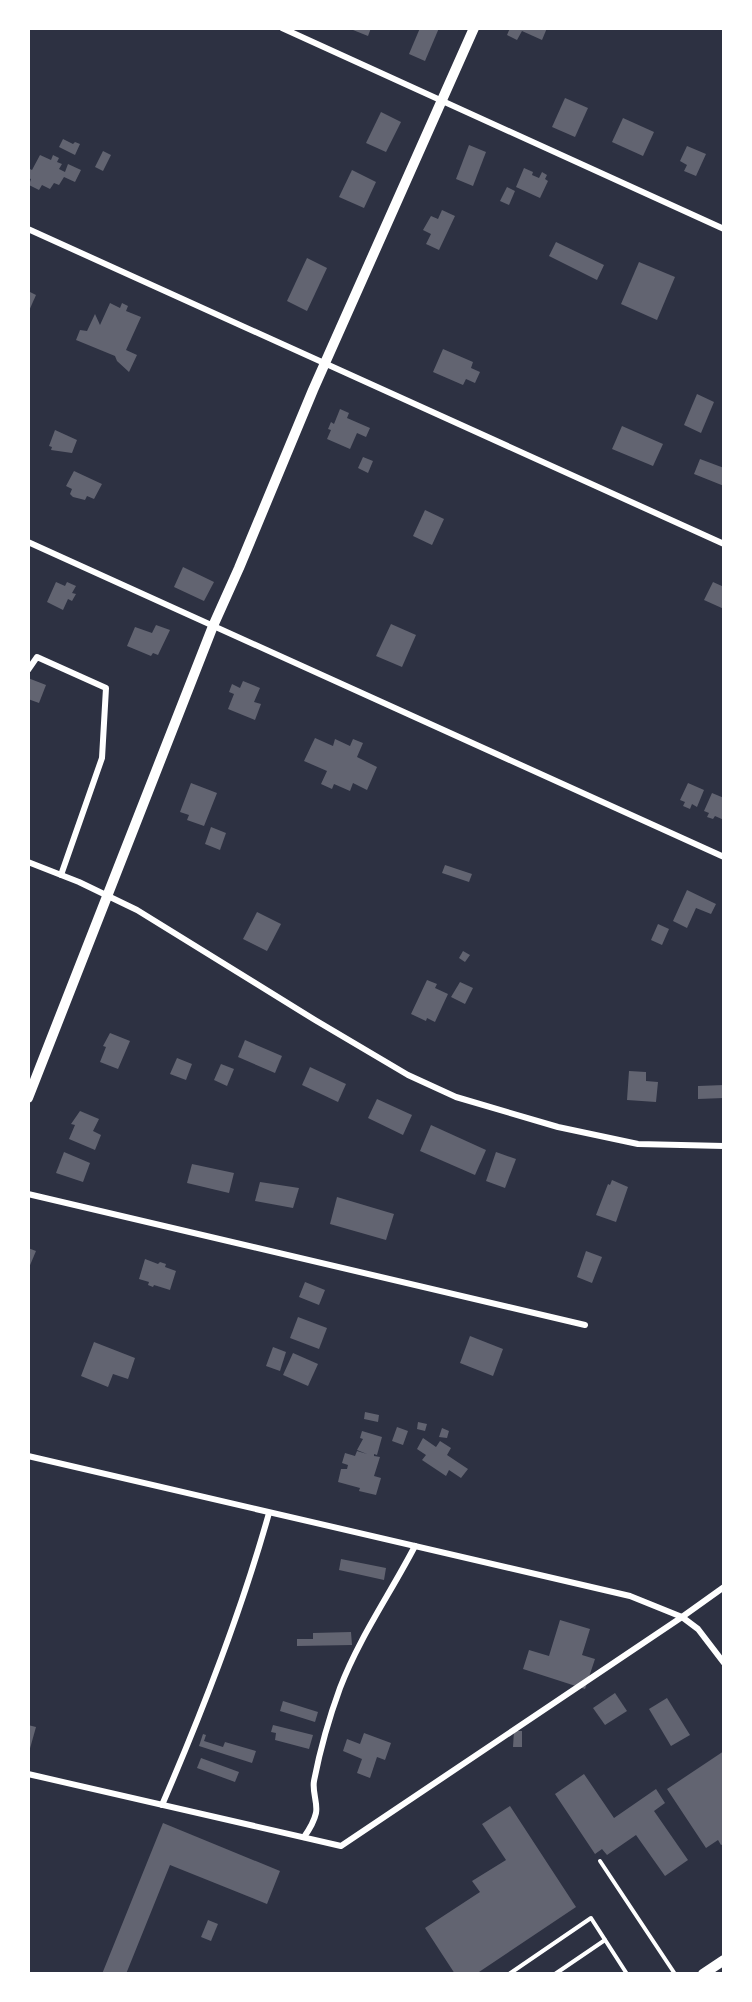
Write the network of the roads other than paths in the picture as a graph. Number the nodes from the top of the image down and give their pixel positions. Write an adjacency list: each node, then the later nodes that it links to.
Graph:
1 (282, 28): 3 (street)
2 (474, 28): 3 (street)
3 (441, 101): 5 (street); 6 (street)
4 (28, 229): 6 (street)
5 (723, 229)
6 (326, 363): 8 (street); 9 (street)
7 (28, 542): 9 (street)
8 (723, 544)
9 (213, 626): 11 (street); 14 (street)
10 (28, 670): 13 (street)
11 (723, 857)
12 (28, 862): 13 (street)
13 (61, 875): 14 (street)
14 (107, 895): 15 (street); 16 (street)
15 (28, 1098)
16 (723, 1146)
17 (28, 1194): 18 (street)
18 (585, 1325)
19 (28, 1456): 20 (street)
20 (269, 1513): 21 (street); 26 (street)
21 (415, 1546): 23 (street); 27 (street)
22 (723, 1587): 23 (street)
23 (682, 1617): 24 (street); 27 (street)
24 (723, 1663)
25 (28, 1774): 26 (street)
26 (162, 1805): 27 (street)
27 (304, 1837)
28 (600, 1861): 34 (lane)
29 (605, 1940): 31 (lane); 32 (lane); 33 (lane)
30 (723, 1960): 35 (street)
31 (509, 1974)
32 (555, 1974)
33 (627, 1974)
34 (675, 1974)
35 (703, 1974)

